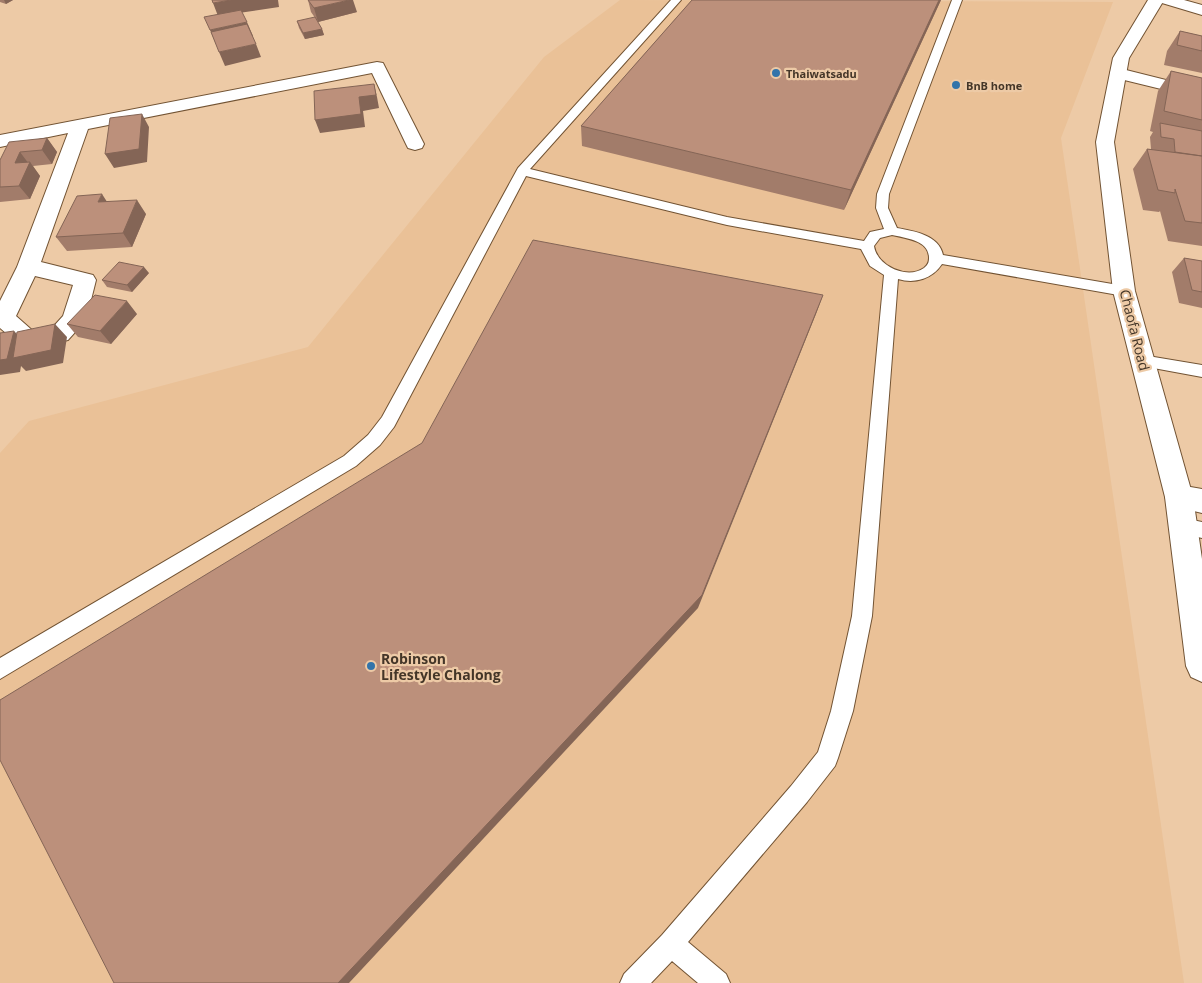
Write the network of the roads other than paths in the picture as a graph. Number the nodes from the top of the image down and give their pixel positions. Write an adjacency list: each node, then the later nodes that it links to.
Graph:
1 (676, 0): 11 (lane)
2 (957, 0): 12 (lane)
3 (1156, 0): 6 (main road, Chaofa Road)
4 (1167, 0): 5 (main road)
5 (1202, 10)
6 (1118, 73): 7 (main road); 17 (main road, Chaofa Road)
7 (1202, 94)
8 (80, 125): 9 (main road); 10 (main road); 15 (main road)
9 (0, 141)
10 (415, 144)
11 (522, 171): 13 (lane); 24 (lane)
12 (892, 231): 13 (lane); 14 (lane)
13 (867, 246): 16 (lane)
14 (938, 259): 16 (lane); 17 (lane)
15 (28, 267)
16 (891, 273): 25 (lane)
17 (1124, 291): 18 (main road, Chaofa Road)
18 (1142, 361): 19 (lane); 20 (main road, Chaofa Road)
19 (1202, 371)
20 (1190, 499): 21 (main road, Chaofa Road)
21 (1192, 528): 22 (main road, Chaofa Road)
22 (1197, 587): 23 (main road, Chaofa Road)
23 (1202, 666)
24 (0, 670)
25 (671, 944): 26 (lane); 27 (lane)
26 (633, 983)
27 (716, 983)

